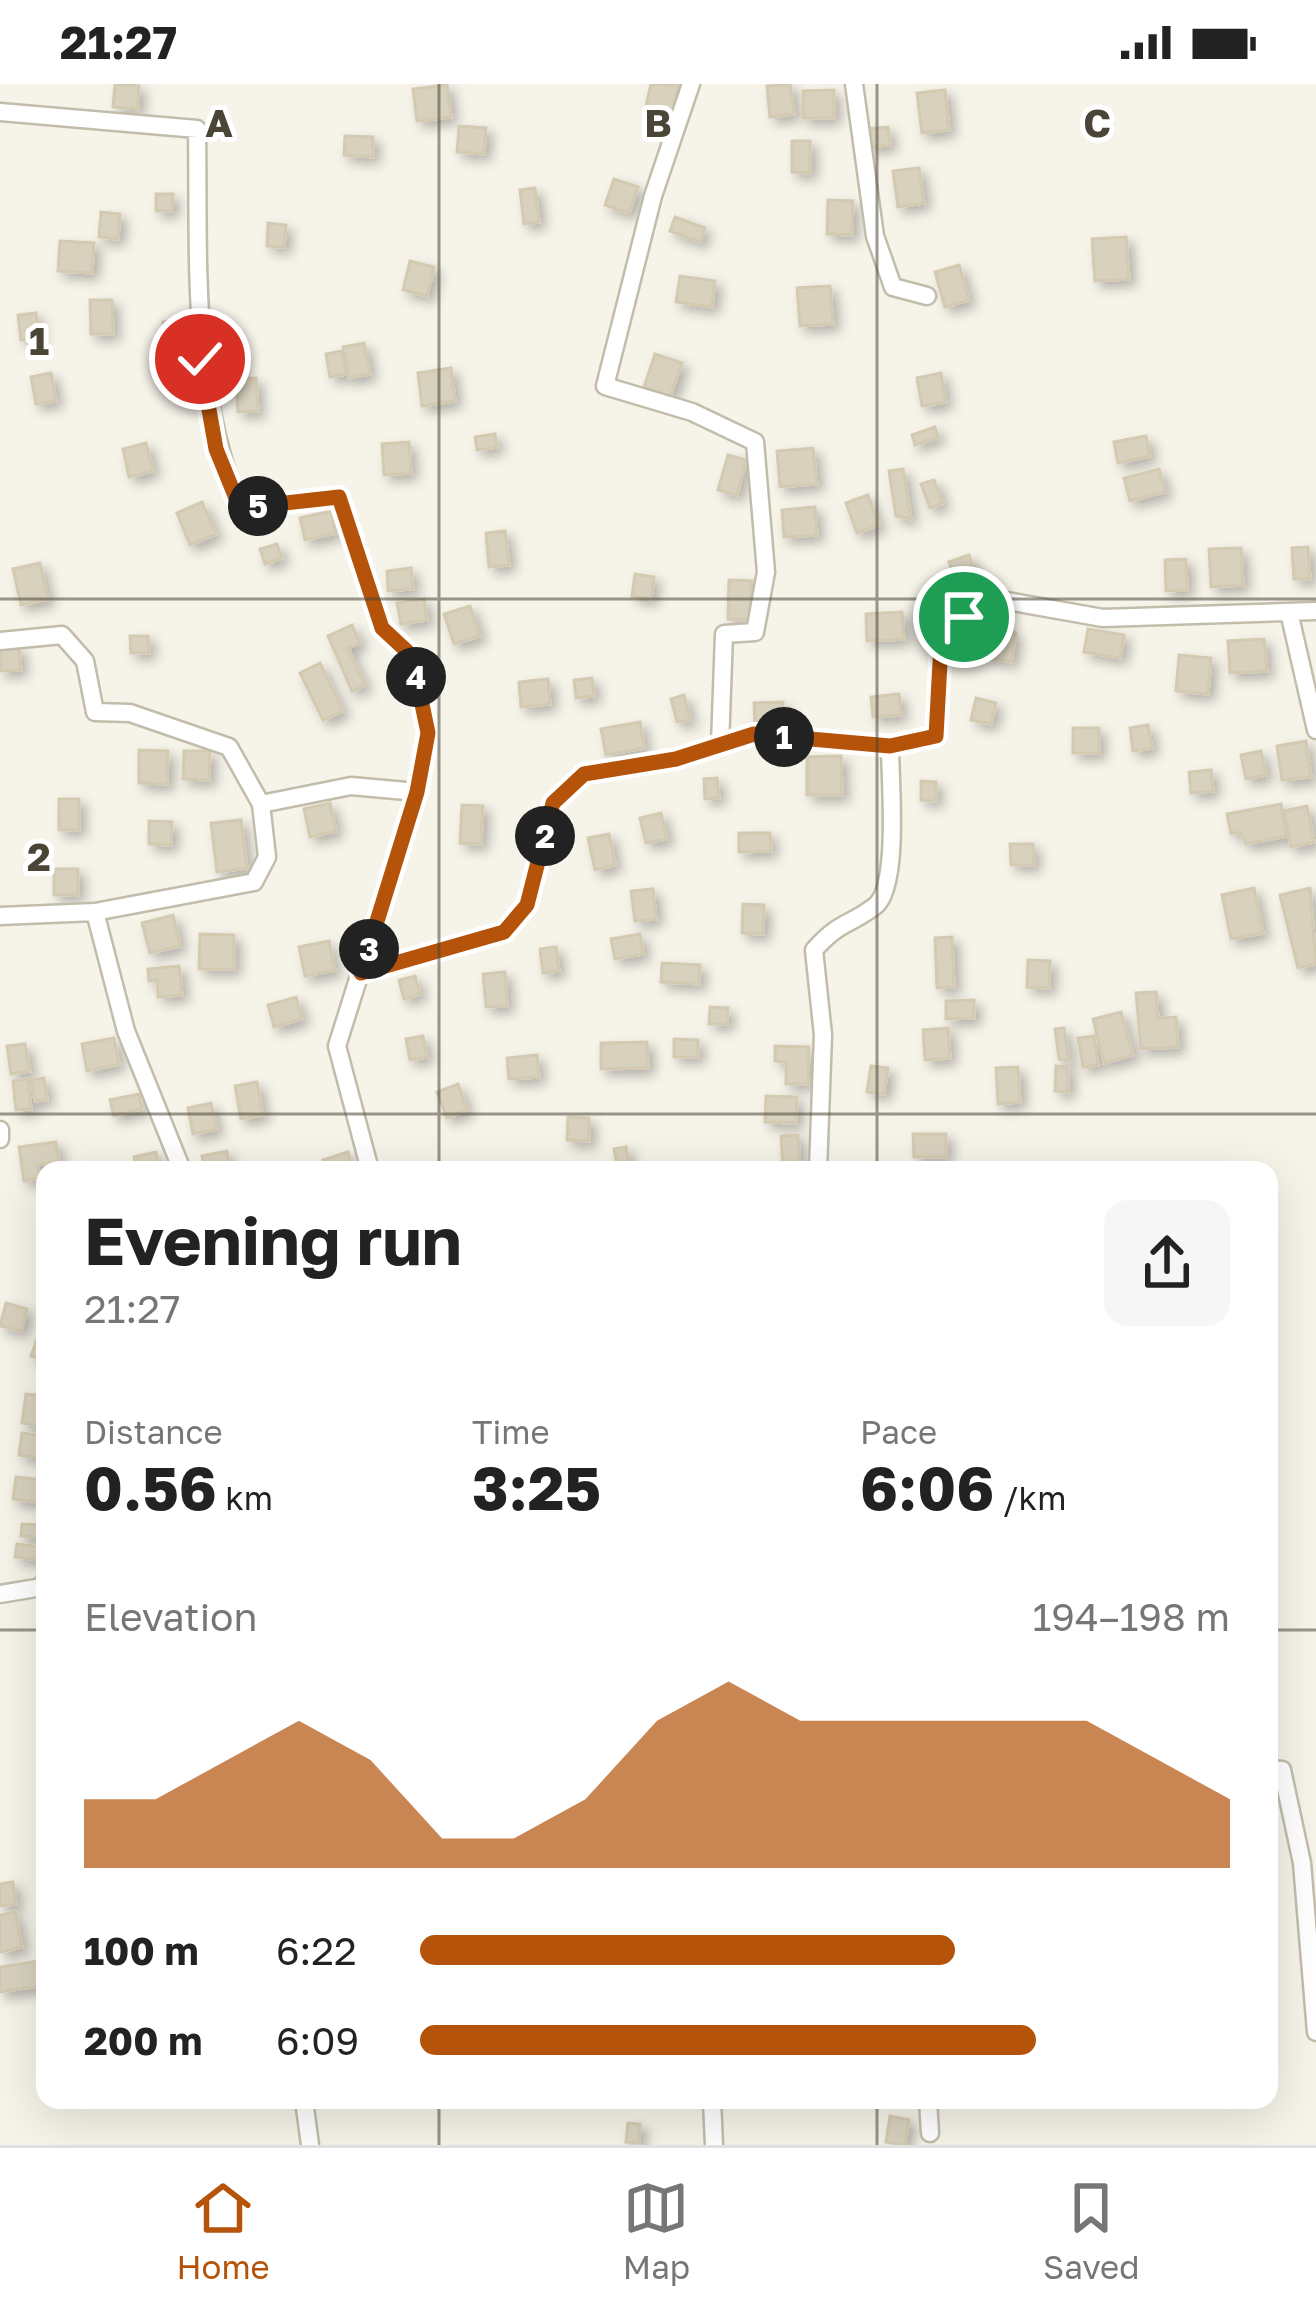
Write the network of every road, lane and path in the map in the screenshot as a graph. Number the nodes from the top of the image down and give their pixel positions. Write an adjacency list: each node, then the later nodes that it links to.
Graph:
1 (692, 84): 9 (street)
2 (854, 84): 4 (street)
3 (0, 112): 11 (street)
4 (927, 296)
5 (1316, 611): 6 (street)
6 (1289, 612): 8 (street); 10 (street)
7 (0, 641): 12 (street)
8 (1316, 730)
9 (720, 745): 10 (street); 15 (street)
10 (890, 746): 20 (street)
11 (417, 792): 12 (street); 15 (street)
12 (261, 804): 13 (street)
13 (95, 912): 14 (street); 18 (street)
14 (0, 916)
15 (361, 973): 19 (street)
16 (0, 1130): 17 (street)
17 (0, 1139)
18 (178, 1161)
19 (368, 1161)
20 (818, 1161)
21 (36, 1588): 22 (street)
22 (0, 1594)
23 (1278, 1770): 24 (street)
24 (1316, 2032)
25 (305, 2109): 29 (street)
26 (712, 2109): 30 (street)
27 (929, 2109): 28 (street)
28 (930, 2133)
29 (310, 2145)
30 (714, 2145)

